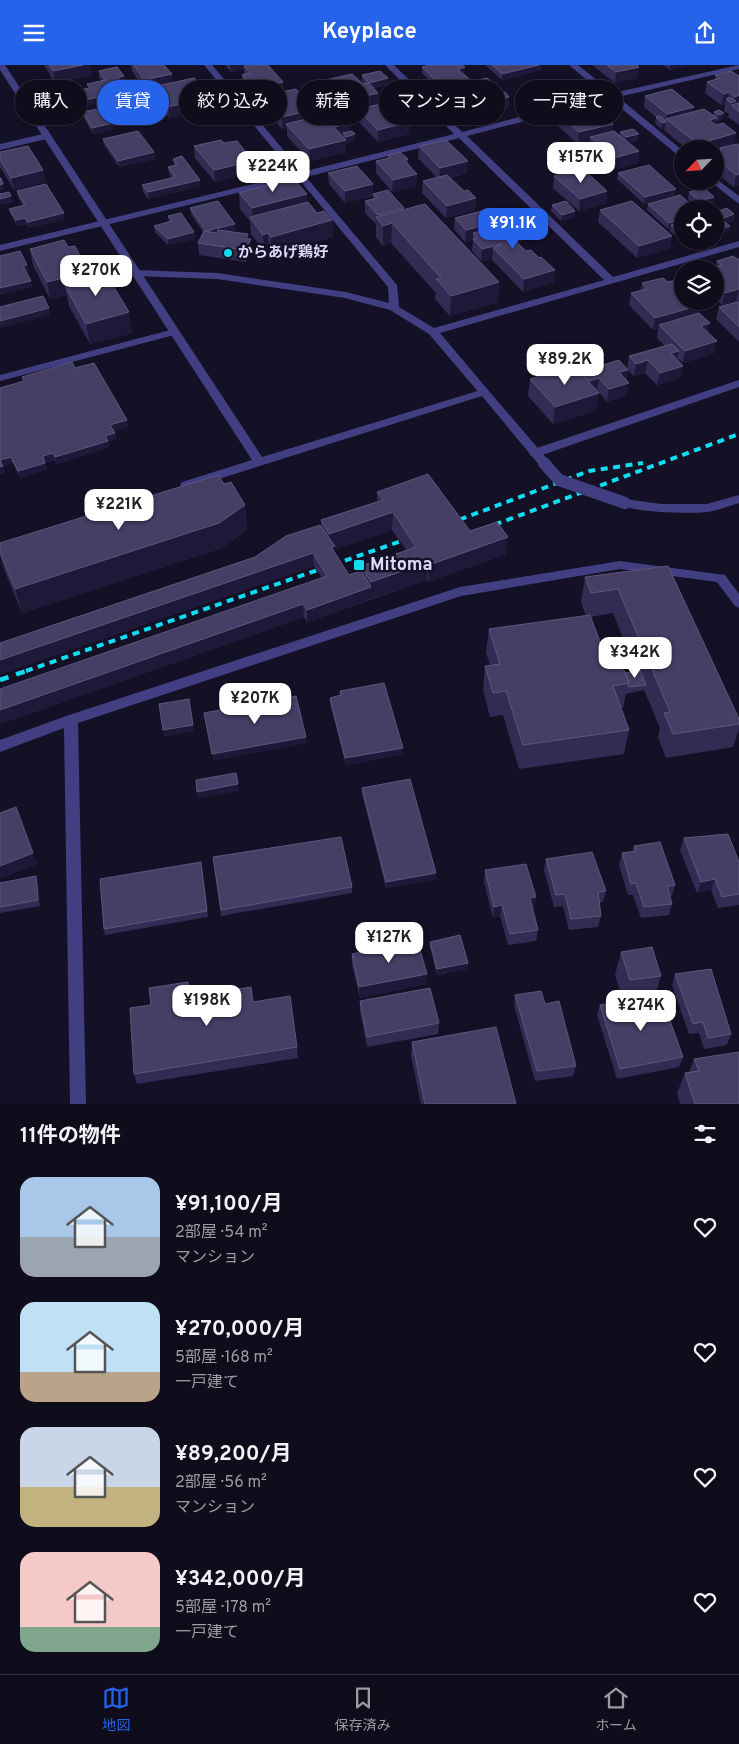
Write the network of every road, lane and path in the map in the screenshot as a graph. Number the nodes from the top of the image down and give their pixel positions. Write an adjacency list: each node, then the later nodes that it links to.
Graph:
1 (1, 65): 11 (street)
2 (208, 65): 14 (street)
3 (389, 65): 10 (street)
4 (573, 65): 6 (street)
5 (739, 67): 7 (street)
6 (592, 80)
7 (623, 94)
8 (623, 104): 13 (street)
9 (515, 121): 10 (street)
10 (462, 134): 14 (street); 21 (street)
11 (47, 136): 12 (street); 17 (street)
12 (0, 147)
13 (674, 147)
14 (301, 175): 17 (street); 22 (street)
15 (724, 188): 16 (street)
16 (739, 201)
17 (103, 223): 19 (street); 20 (street)
18 (739, 244): 21 (street)
19 (0, 249)
20 (136, 273): 22 (street); 23 (street)
21 (611, 281): 24 (street)
22 (394, 308): 24 (street)
23 (174, 332): 25 (street); 29 (street)
24 (433, 332): 27 (street)
25 (0, 378)
26 (739, 383): 28 (street)
27 (484, 392): 28 (street); 29 (street)
28 (535, 453): 31 (street, bridge)
29 (259, 462): 30 (street)
30 (176, 489)
31 (739, 499)
32 (739, 603): 33 (street)
33 (71, 720): 34 (street); 35 (street)
34 (0, 746)
35 (78, 1104)

